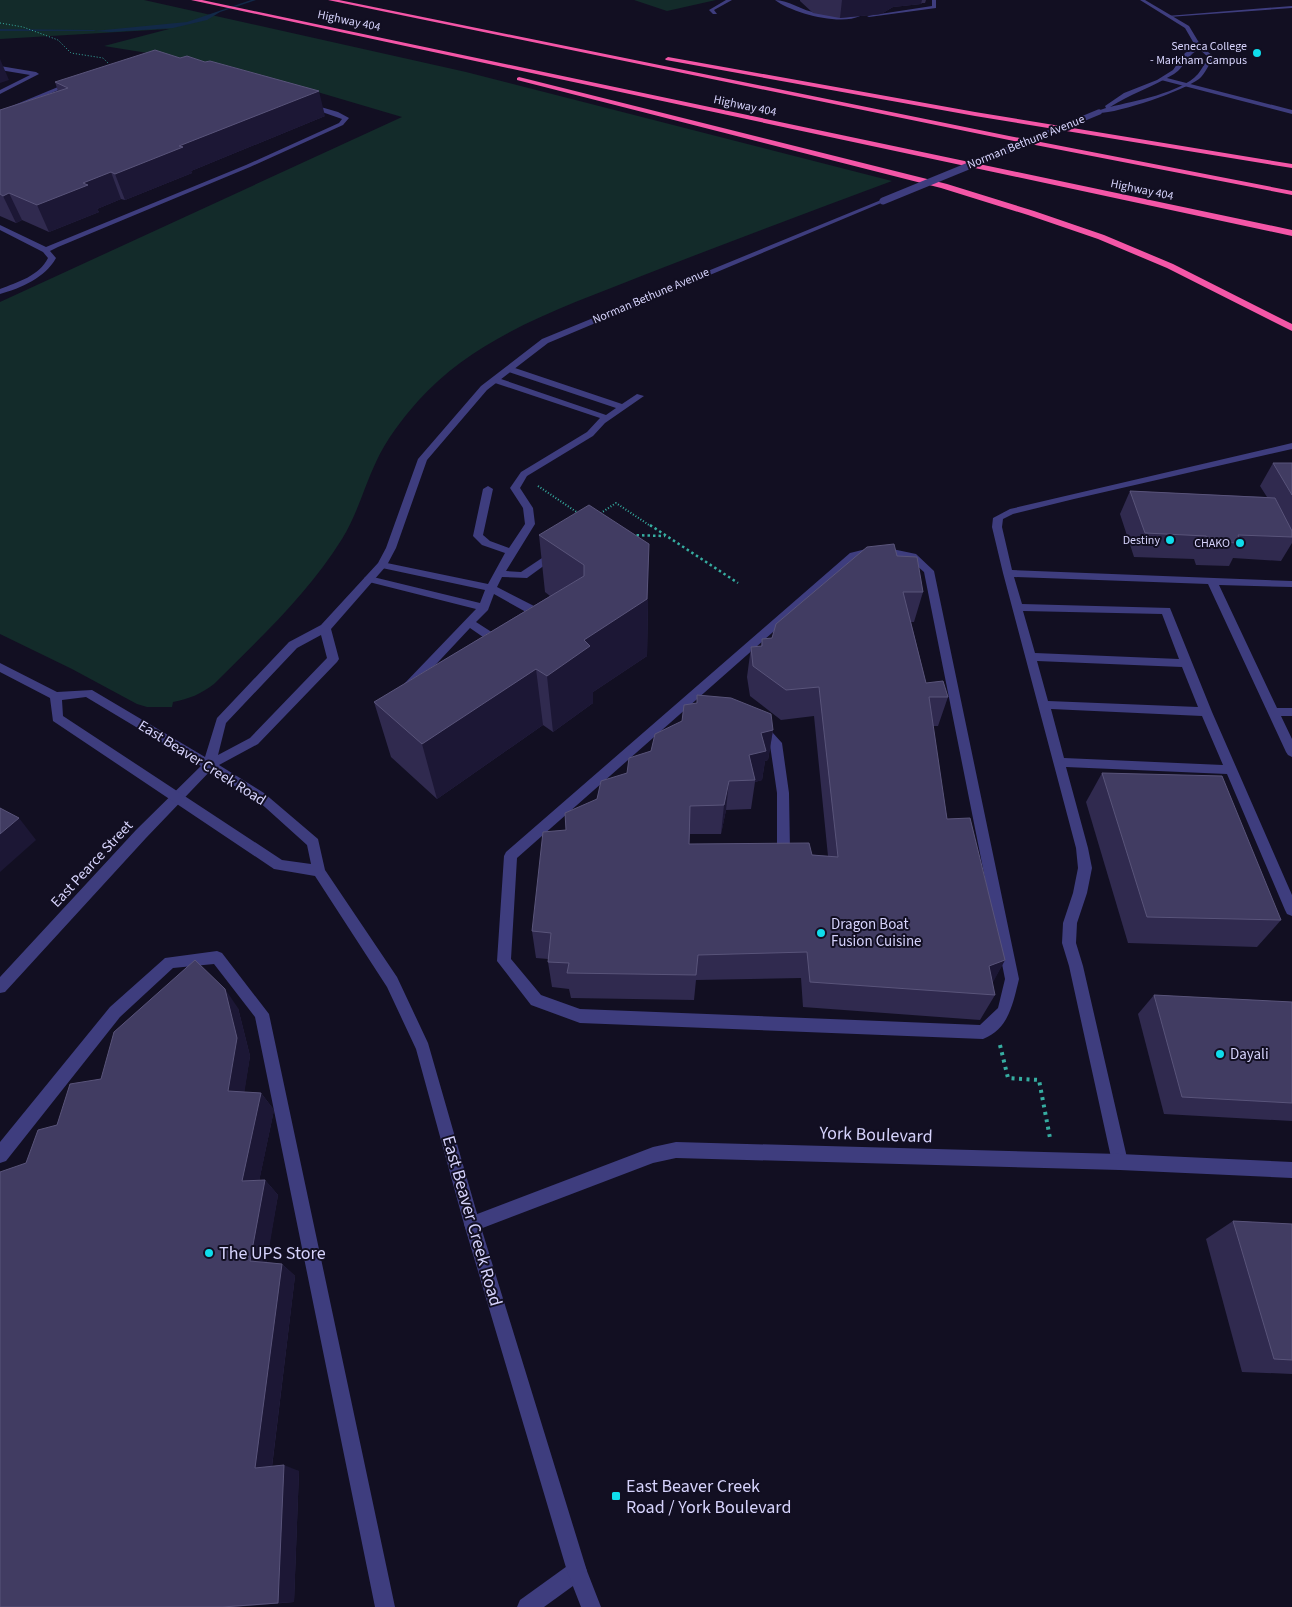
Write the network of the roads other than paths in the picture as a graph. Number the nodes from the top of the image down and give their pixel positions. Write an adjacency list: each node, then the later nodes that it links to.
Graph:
1 (194, 0): 14 (highway, Highway 404)
2 (331, 0): 9 (highway, Highway 404)
3 (730, 0): 8 (street)
4 (777, 0): 10 (street)
5 (934, 0): 11 (street)
6 (1142, 0): 12 (street, Norman Bethune Avenue)
7 (1292, 7): 12 (street)
8 (715, 13)
9 (400, 15): 15 (highway); 31 (highway, Highway 404)
10 (858, 16)
11 (869, 16)
12 (1169, 16): 13 (street, Norman Bethune Avenue)
13 (1199, 47): 21 (street, Norman Bethune Avenue); 22 (street, Norman Bethune Avenue)
14 (432, 50): 19 (highway); 33 (highway, Highway 404)
15 (623, 52)
16 (662, 58): 28 (highway)
17 (112, 67): 27 (street)
18 (0, 68): 23 (street)
19 (492, 72)
20 (510, 76): 36 (highway)
21 (1163, 79): 22 (street); 25 (street, Norman Bethune Avenue)
22 (1184, 84): 25 (street, Norman Bethune Avenue); 26 (street)
23 (0, 92)
24 (298, 103): 34 (street)
25 (1099, 112): 37 (street, Norman Bethune Avenue, bridge)
26 (1292, 112)
27 (0, 113)
28 (975, 114): 29 (highway); 30 (highway)
29 (1292, 166)
30 (1263, 170)
31 (1292, 193)
32 (0, 227): 34 (street)
33 (1292, 233)
34 (46, 250): 35 (street)
35 (0, 292)
36 (1292, 328)
37 (510, 369): 38 (street, Norman Bethune Avenue); 40 (street)
38 (495, 380): 41 (street); 46 (street, Norman Bethune Avenue)
39 (640, 396): 40 (street)
40 (623, 407): 41 (street)
41 (607, 418): 45 (street)
42 (1292, 446): 47 (street)
43 (488, 489): 45 (street)
44 (562, 550): 48 (street)
45 (511, 552): 48 (street)
46 (382, 565): 49 (street, Norman Bethune Avenue); 52 (street)
47 (1008, 573): 50 (street); 54 (street)
48 (499, 574): 52 (street)
49 (369, 578): 53 (street); 56 (street, Norman Bethune Avenue)
50 (1212, 581): 51 (street); 67 (street)
51 (1292, 584)
52 (492, 588): 53 (street); 57 (street)
53 (484, 607): 55 (street)
54 (1018, 607): 59 (street); 60 (street)
55 (468, 622): 58 (street); 64 (street)
56 (325, 628): 72 (street, Norman Bethune Avenue); 72 (street)
57 (536, 636)
58 (512, 645)
59 (1031, 657): 60 (street); 65 (street)
60 (1186, 662): 66 (street)
61 (0, 667): 63 (street)
62 (702, 694): 62 (street)
63 (56, 696): 72 (street, East Beaver Creek Road); 74 (street)
64 (399, 697)
65 (1044, 705): 66 (street); 71 (street)
66 (1206, 712): 73 (street)
67 (1273, 712): 68 (street); 70 (street)
68 (1292, 712)
69 (747, 718): 75 (street)
70 (1292, 752)
71 (1059, 762): 73 (street); 80 (street)
72 (209, 765): 74 (street, East Pearce Street); 76 (street, East Beaver Creek Road)
73 (1232, 770): 77 (street)
74 (178, 797): 76 (street); 78 (street, East Pearce Street)
75 (765, 851)
76 (319, 872): 82 (street, East Beaver Creek Road)
77 (1292, 910)
78 (0, 987)
79 (0, 1155): 85 (street)
80 (1120, 1162): 81 (street, York Boulevard); 82 (street, York Boulevard)
81 (1292, 1170)
82 (472, 1224): 83 (street, East Beaver Creek Road)
83 (577, 1571): 84 (street, East Beaver Creek Road); 86 (street)
84 (587, 1601)
85 (385, 1607)
86 (527, 1607)

